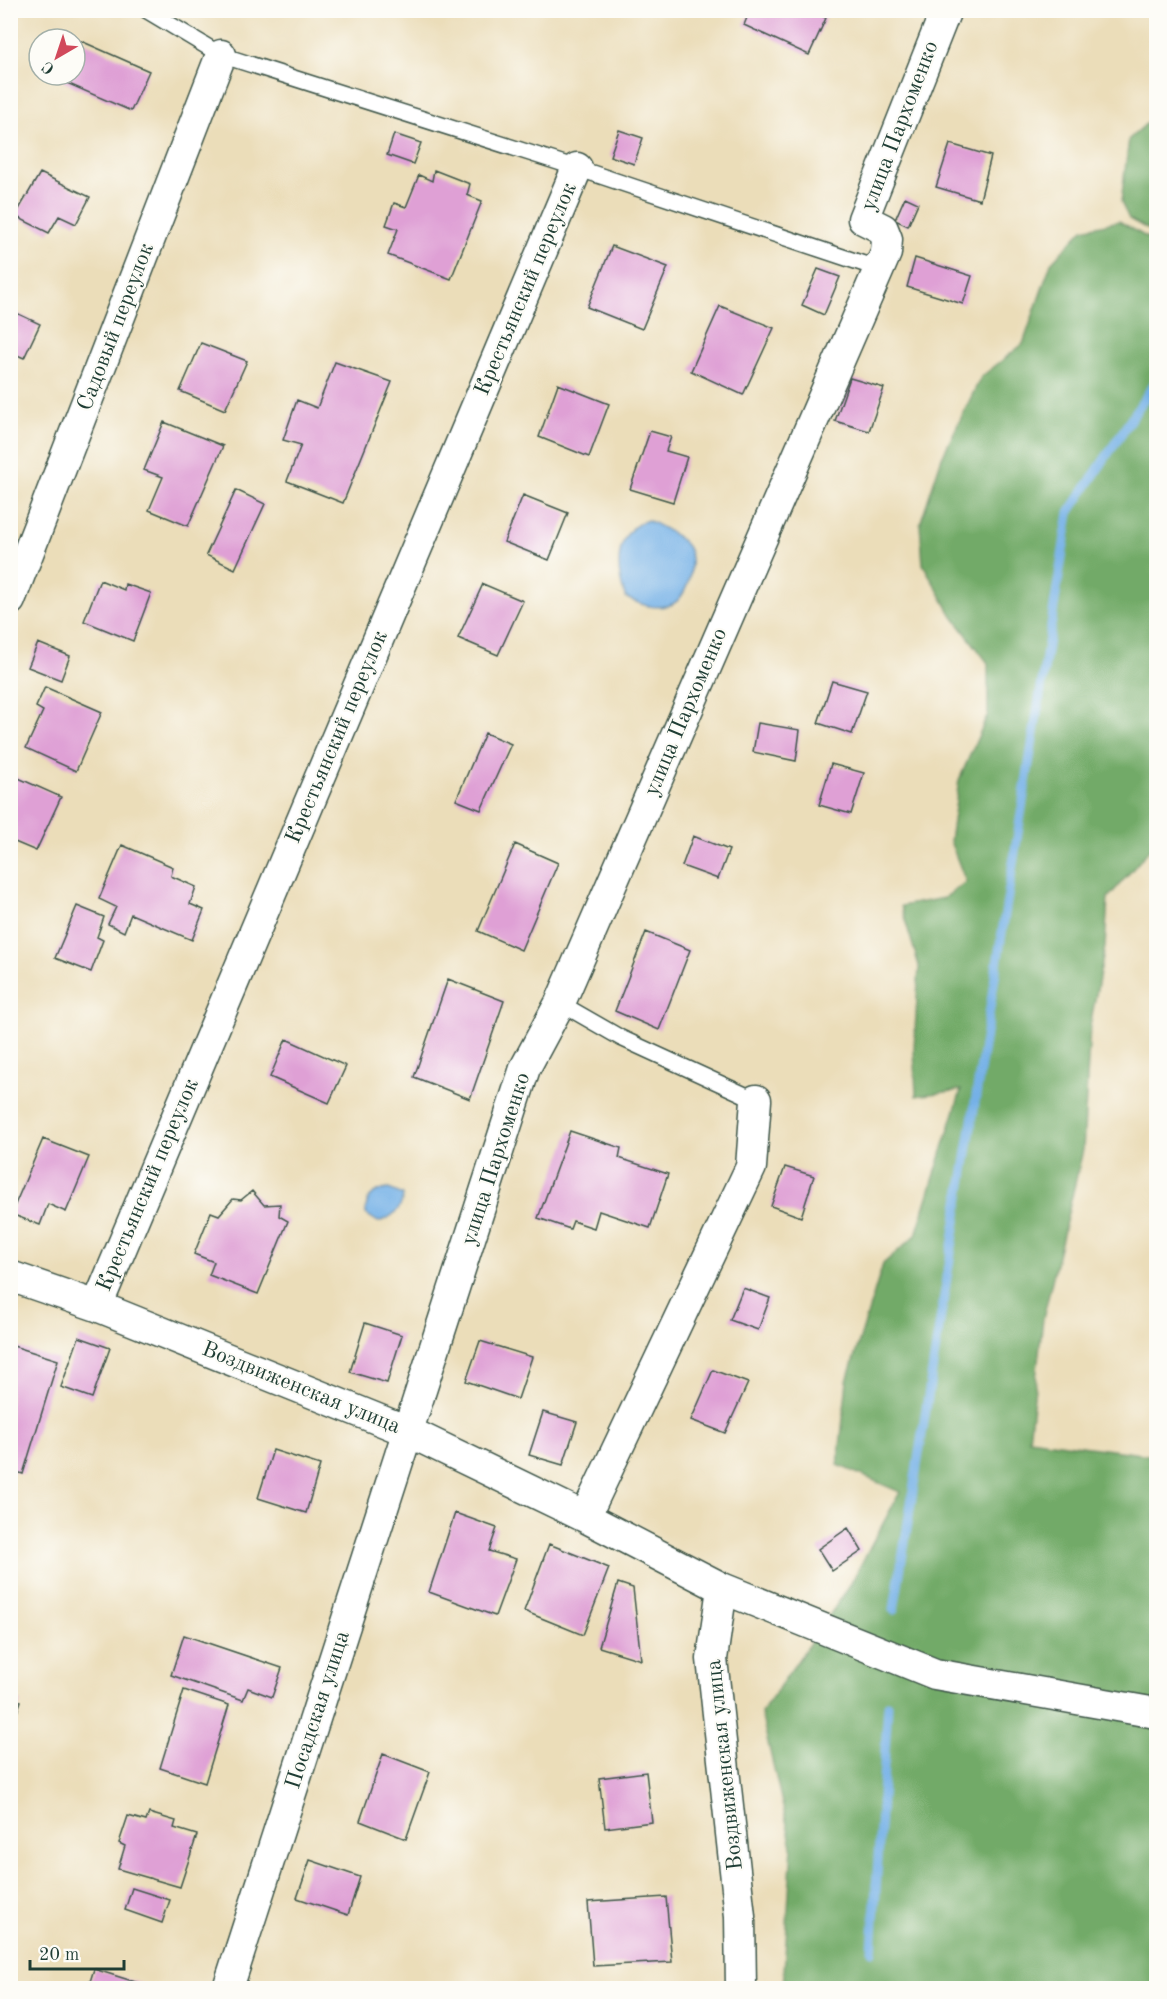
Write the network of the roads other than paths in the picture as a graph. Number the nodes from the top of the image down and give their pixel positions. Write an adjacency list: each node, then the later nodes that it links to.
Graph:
1 (146, 10): 3 (lane)
2 (946, 10): 5 (street, улица Пархоменко)
3 (220, 55): 4 (lane); 6 (street, Садовый переулок)
4 (577, 168): 5 (lane); 10 (street, Крестьянский переулок)
5 (886, 253): 7 (street, улица Пархоменко)
6 (10, 600)
7 (560, 1003): 8 (lane); 11 (street, улица Пархоменко)
8 (756, 1100): 12 (street)
9 (10, 1276): 10 (street, Воздвиженская улица)
10 (97, 1306): 11 (street, Воздвиженская улица)
11 (407, 1431): 12 (street, Воздвиженская улица); 15 (street, Посадская улица)
12 (585, 1517): 13 (street, Воздвиженская улица)
13 (722, 1588): 14 (street); 16 (street, Воздвиженская улица)
14 (1156, 1713)
15 (228, 1989)
16 (741, 1989)

